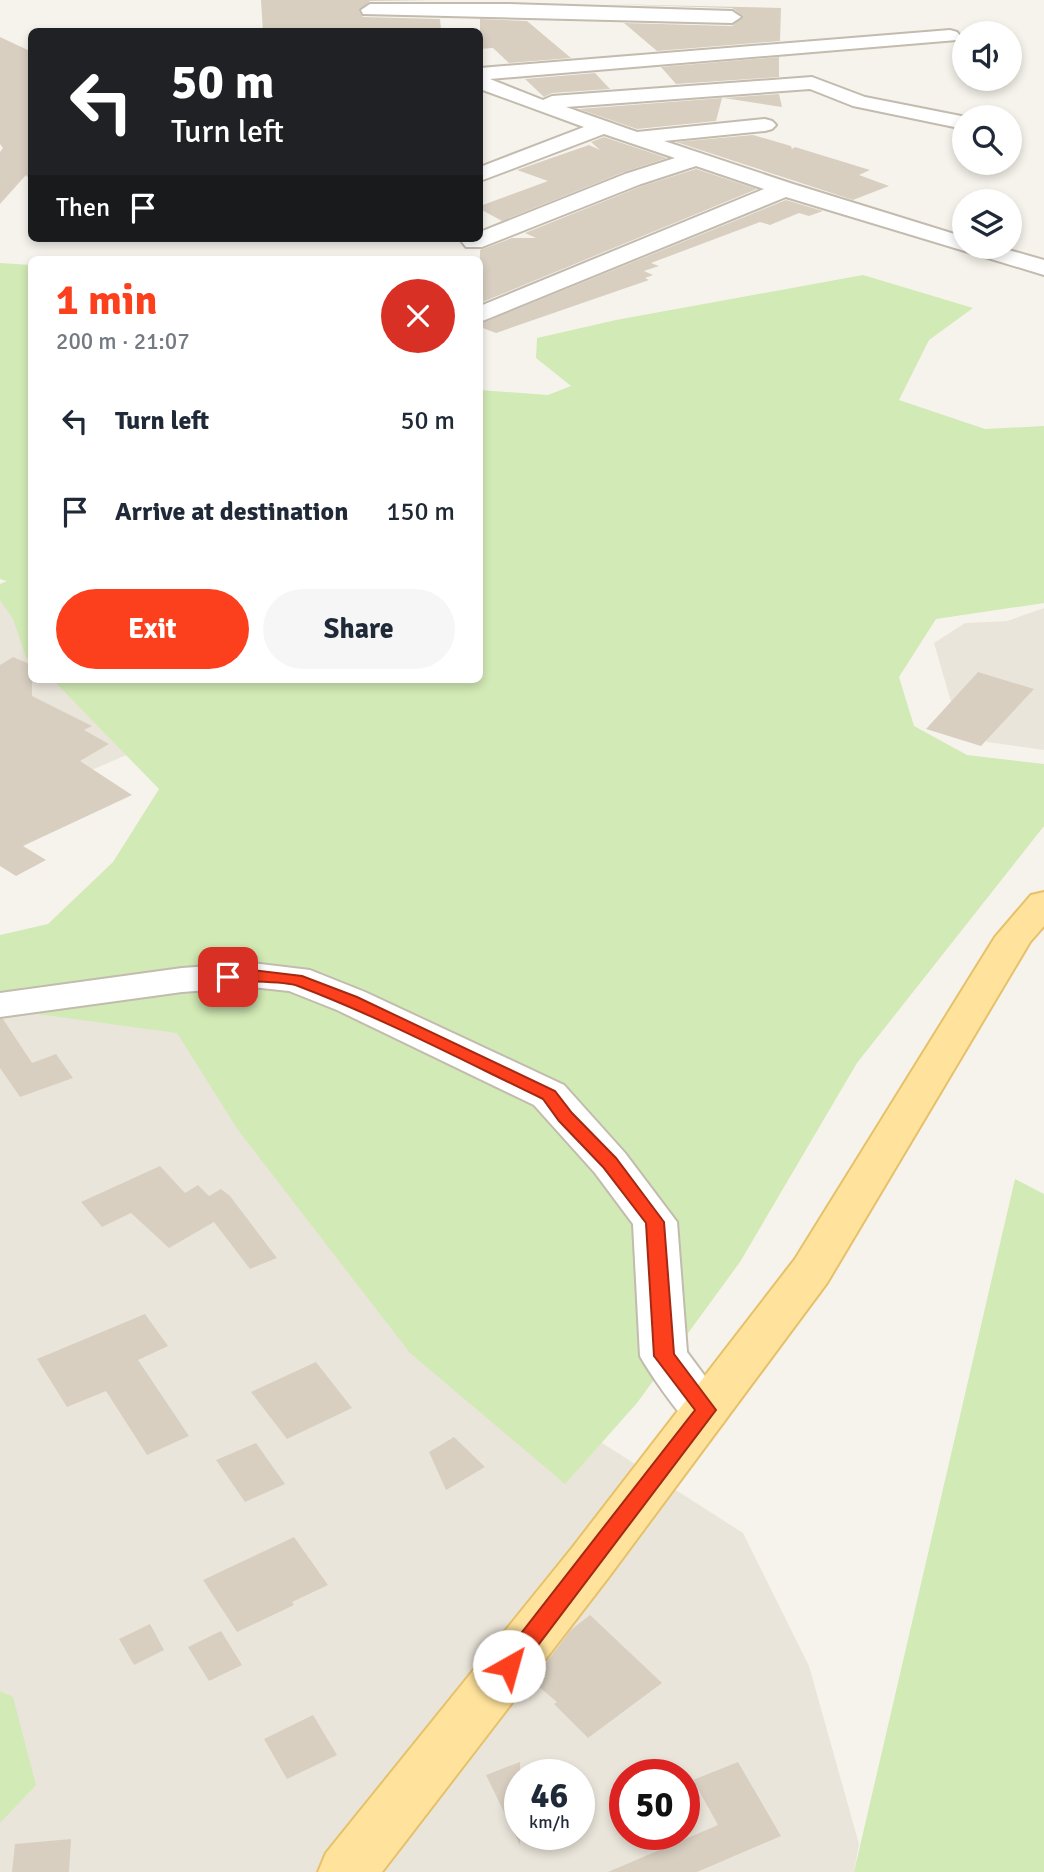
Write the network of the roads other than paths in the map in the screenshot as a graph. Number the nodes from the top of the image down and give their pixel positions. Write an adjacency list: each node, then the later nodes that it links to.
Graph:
1 (365, 5): 2 (street); 3 (street)
2 (732, 17)
3 (385, 28)
4 (950, 36): 5 (street)
5 (483, 74)
6 (483, 83): 7 (street)
7 (507, 94): 8 (street); 9 (street)
8 (483, 99)
9 (536, 103): 10 (street); 12 (street)
10 (952, 121)
11 (765, 125): 13 (street)
12 (604, 127): 13 (street); 15 (street)
13 (636, 137): 14 (street)
14 (695, 159): 16 (street); 17 (street)
15 (483, 173)
16 (785, 189): 18 (street); 21 (street)
17 (483, 238)
18 (952, 240)
19 (1014, 259): 20 (street)
20 (1044, 268)
21 (483, 314)
22 (1044, 903): 24 (main road)
23 (0, 1005): 24 (street)
24 (703, 1414): 25 (main road)
25 (346, 1872)

